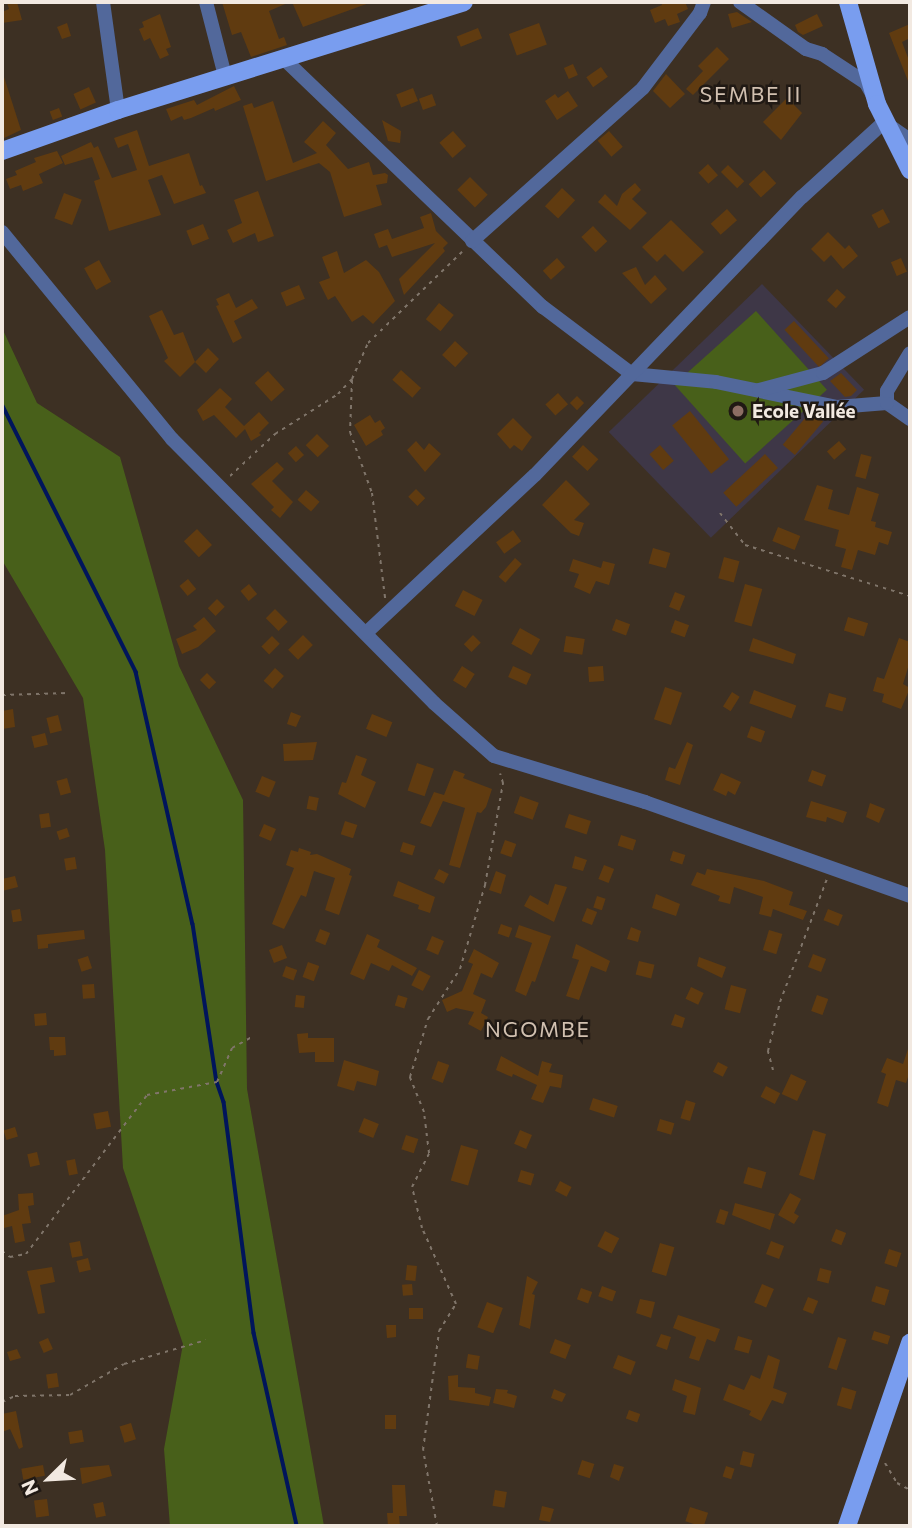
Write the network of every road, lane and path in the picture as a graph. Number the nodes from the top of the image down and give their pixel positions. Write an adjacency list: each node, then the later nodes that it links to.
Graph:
1 (103, 2): 10 (street)
2 (206, 2): 8 (street)
3 (464, 2): 7 (main road)
4 (705, 2): 16 (street)
5 (740, 2): 9 (street)
6 (848, 2): 9 (main road)
7 (284, 59): 8 (main road); 16 (street)
8 (225, 76): 10 (main road)
9 (877, 104): 11 (main road)
10 (118, 110): 13 (main road)
11 (884, 122): 12 (street); 14 (main road); 19 (street)
12 (910, 140)
13 (2, 151)
14 (910, 170)
15 (2, 232): 24 (street)
16 (472, 241): 19 (street); 20 (path)
17 (910, 317): 21 (street)
18 (910, 353): 22 (street)
19 (632, 374): 21 (street); 27 (street)
20 (352, 379): 24 (path); 27 (path)
21 (756, 390): 22 (street)
22 (887, 403): 23 (street)
23 (910, 419)
24 (218, 487): 28 (street)
25 (720, 513): 26 (path)
26 (910, 596)
27 (387, 613): 28 (street)
28 (366, 633): 31 (street)
29 (68, 693): 30 (path)
30 (2, 695)
31 (494, 756): 32 (street); 42 (path)
32 (831, 869): 33 (street); 35 (path)
33 (910, 896)
34 (252, 1037): 36 (path)
35 (773, 1070)
36 (2, 1251)
37 (206, 1340): 39 (path)
38 (910, 1343): 40 (main road)
39 (2, 1402)
40 (874, 1444): 41 (path); 43 (main road)
41 (910, 1490)
42 (437, 1526)
43 (847, 1526)

